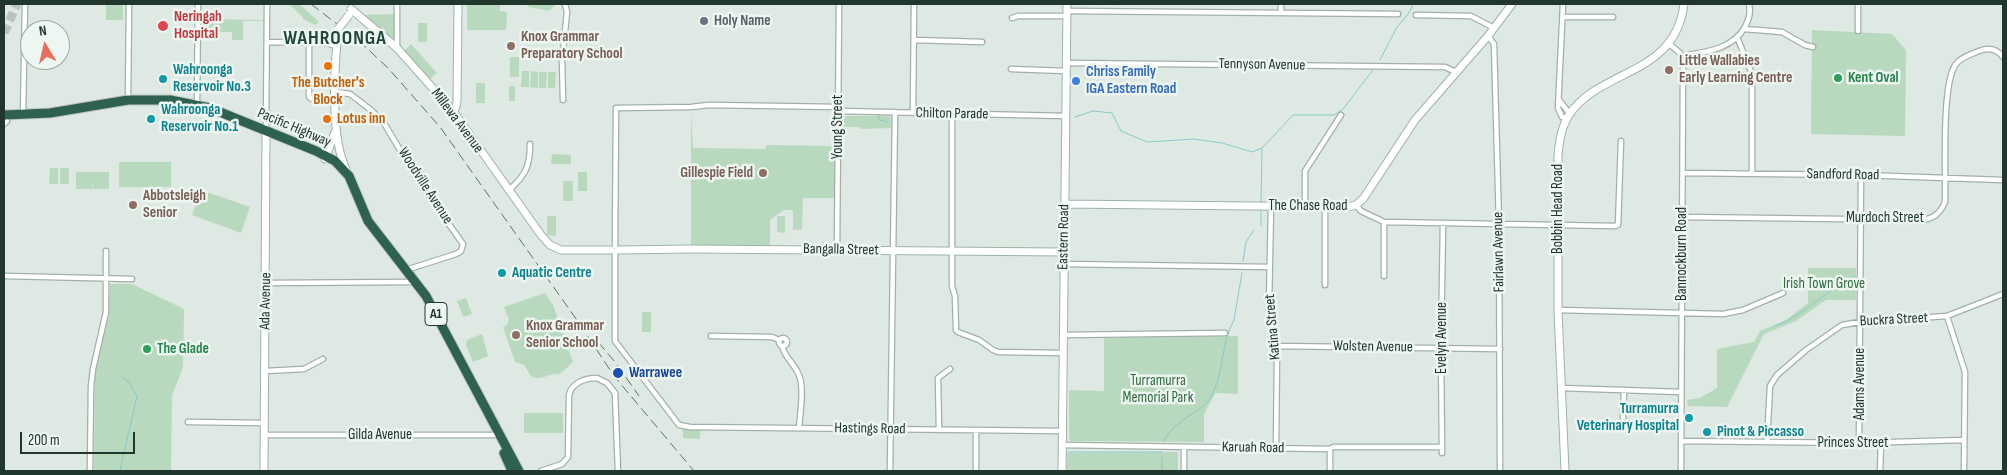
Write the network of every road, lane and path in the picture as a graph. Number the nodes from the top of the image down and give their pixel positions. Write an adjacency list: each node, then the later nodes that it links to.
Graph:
1 (26, 4): 52 (street)
2 (129, 4): 43 (street)
3 (198, 4): 46 (street)
4 (267, 4): 31 (street)
5 (397, 4): 36 (street)
6 (458, 4): 48 (street)
7 (565, 4): 45 (street)
8 (839, 4): 47 (street, Young Street)
9 (914, 4): 30 (street)
10 (1281, 4): 18 (street)
11 (1512, 4): 24 (street, The Chase Road)
12 (1563, 4): 21 (street)
13 (1684, 4): 34 (street, Bobbin Head Road)
14 (1749, 4): 25 (street)
15 (1858, 4): 26 (street)
16 (350, 9): 29 (street, bridge); 36 (street, Millewa Avenue)
17 (1067, 10): 18 (street); 23 (street); 39 (street, Eastern Road)
18 (1281, 13): 19 (street)
19 (1398, 14)
20 (1416, 15): 24 (street)
21 (1563, 17): 22 (street); 55 (street)
22 (1613, 17)
23 (1012, 18)
24 (1494, 28): 27 (street, The Chase Road)
25 (1744, 29): 28 (street); 35 (street)
26 (1858, 31)
27 (1488, 36): 41 (street, The Chase Road); 78 (street, Fairlawn Avenue)
28 (1737, 37): 37 (street); 63 (street)
29 (333, 38): 32 (street); 42 (street)
30 (914, 40): 33 (street); 50 (street)
31 (267, 42): 32 (street); 58 (street)
32 (309, 42): 44 (street)
33 (982, 42)
34 (1668, 43): 37 (street); 55 (street, Bobbin Head Road)
35 (1813, 47)
36 (397, 48): 48 (street, Millewa Avenue)
37 (1682, 56): 62 (street, Bannockburn Road)
38 (2003, 57): 66 (street, Murdoch Street)
39 (1066, 67): 40 (street, Tennyson Avenue); 41 (street, Tennyson Avenue); 54 (street, Eastern Road)
40 (1011, 69)
41 (1456, 72): 70 (street, The Chase Road)
42 (336, 92): 44 (street); 89 (street, Woodville Avenue)
43 (128, 100): 46 (highway, Pacific Highway / A1); 52 (highway, Pacific Highway / A1)
44 (336, 100): 57 (street)
45 (564, 100)
46 (196, 104): 58 (highway, Pacific Highway / A1)
47 (838, 109): 49 (street, Chilton Parade); 81 (street, Chilton Parade); 82 (street, Young Street)
48 (453, 112): 68 (street, Millewa Avenue)
49 (895, 112): 50 (street, Chilton Parade); 83 (street)
50 (913, 113): 51 (street, Chilton Parade)
51 (952, 114): 54 (street, Chilton Parade); 84 (street)
52 (23, 115): 56 (highway, Pacific Highway / A1)
53 (1341, 115): 72 (street)
54 (1066, 116): 69 (street, Eastern Road)
55 (1568, 116): 79 (street, Bobbin Head Road)
56 (4, 120): 58 (highway, Pacific Highway / A1)
57 (336, 129): 61 (street); 65 (street)
58 (266, 134): 61 (highway, Pacific Highway / A1); 95 (street, Ada Avenue)
59 (1620, 141): 79 (street)
60 (530, 144): 68 (street)
61 (326, 158): 65 (highway, Pacific Highway / A1); 94 (highway, Pacific Highway / A1)
62 (1683, 173): 63 (street, Sandford Road); 74 (street, Bannockburn Road)
63 (1752, 174): 64 (street, Sandford Road)
64 (1861, 175): 66 (street, Sandford Road); 75 (street, Adams Avenue)
65 (349, 176): 89 (highway, Pacific Highway / A1)
66 (1946, 178): 67 (street, Sandford Road); 75 (street, Murdoch Street)
67 (2003, 180)
68 (509, 190): 80 (street, Millewa Avenue)
69 (1064, 204): 71 (street, The Chase Road); 86 (street, Eastern Road)
70 (1356, 205): 73 (street, The Chase Road); 76 (street)
71 (1271, 206): 72 (street, The Chase Road); 88 (street, Katina Street)
72 (1305, 206): 73 (street, The Chase Road)
73 (1325, 206): 96 (street)
74 (1682, 217): 75 (street, Murdoch Street); 100 (street, Bannockburn Road)
75 (1861, 219): 102 (street, Adams Avenue)
76 (1384, 222): 77 (street); 91 (street)
77 (1443, 223): 78 (street); 109 (street, Evelyn Avenue)
78 (1499, 224): 79 (street); 110 (street, Fairlawn Avenue)
79 (1558, 225): 99 (street, Bobbin Head Road)
80 (550, 245): 81 (street, Bangalla Street)
81 (615, 250): 82 (street, Bangalla Street); 121 (street, Hastings Road)
82 (838, 250): 83 (street, Bangalla Street)
83 (893, 250): 84 (street, Bangalla Street); 122 (street)
84 (951, 250): 86 (street, Bangalla Street); 111 (street)
85 (106, 251): 92 (street)
86 (1064, 252): 87 (street, Eastern Road)
87 (1064, 264): 88 (street); 104 (street, Eastern Road)
88 (1270, 267): 108 (street, Katina Street)
89 (406, 270): 142 (highway, Pacific Highway / A1)
90 (4, 276): 92 (street)
91 (1384, 276)
92 (106, 278): 93 (street); 139 (street)
93 (132, 279)
94 (411, 282): 95 (street); 127 (highway, Pacific Highway / A1)
95 (266, 283): 114 (street, Ada Avenue)
96 (1325, 285)
97 (1783, 293): 100 (street)
98 (2003, 294): 101 (street, Buckra Street)
99 (1558, 310): 100 (street); 115 (street, Bobbin Head Road)
100 (1682, 314): 117 (street, Bannockburn Road)
101 (1947, 316): 102 (street, Buckra Street); 128 (street)
102 (1860, 322): 130 (street, Buckra Street); 132 (street, Adams Avenue)
103 (1225, 333): 104 (street)
104 (1063, 335): 111 (street, Eastern Road)
105 (711, 336): 106 (street)
106 (779, 340): 107 (street); 107 (street)
107 (782, 346): 121 (street)
108 (1276, 346): 109 (street, Wolsten Avenue); 136 (street, Katina Street)
109 (1441, 349): 110 (street, Wolsten Avenue); 135 (street, Evelyn Avenue)
110 (1500, 349): 150 (street, Fairlawn Avenue)
111 (1063, 353): 125 (street, Eastern Road)
112 (323, 359): 114 (street)
113 (950, 369): 123 (street)
114 (265, 371): 120 (street, Ada Avenue)
115 (1561, 388): 116 (street); 151 (street, Bobbin Head Road)
116 (1624, 390): 117 (street); 118 (street)
117 (1681, 392): 129 (street, Bannockburn Road)
118 (1623, 418)
119 (188, 422): 120 (street)
120 (265, 423): 126 (street, Ada Avenue)
121 (799, 428): 122 (street, Hastings Road)
122 (891, 430): 123 (street, Hastings Road); 145 (street)
123 (939, 430): 124 (street, Hastings Road)
124 (976, 430): 125 (street, Hastings Road); 146 (street)
125 (1062, 431): 133 (street, Eastern Road)
126 (265, 435): 127 (street, Gilda Avenue); 140 (street, Ada Avenue)
127 (494, 435): 141 (highway, Pacific Highway / A1)
128 (1964, 440): 131 (street, Princes Street); 154 (street)
129 (1681, 441): 130 (street, Princes Street); 152 (street, Bannockburn Road)
130 (1767, 442): 132 (street, Princes Street)
131 (1881, 442): 132 (street, Princes Street); 153 (street)
132 (1859, 443)
133 (1062, 445): 134 (street, Karuah Road); 147 (street, Eastern Road)
134 (1184, 447): 136 (street, Karuah Road); 148 (street)
135 (1442, 447): 137 (street, Karuah Road); 138 (street, Evelyn Avenue)
136 (1276, 448): 137 (street, Karuah Road)
137 (1330, 449): 149 (street)
138 (1442, 454)
139 (90, 471)
140 (264, 471)
141 (512, 471)
142 (519, 471)
143 (541, 471): 144 (street)
144 (618, 471)
145 (890, 471)
146 (976, 471)
147 (1062, 471)
148 (1184, 471)
149 (1330, 471)
150 (1500, 471)
151 (1564, 471)
152 (1681, 471)
153 (1880, 471)
154 (1964, 471)

